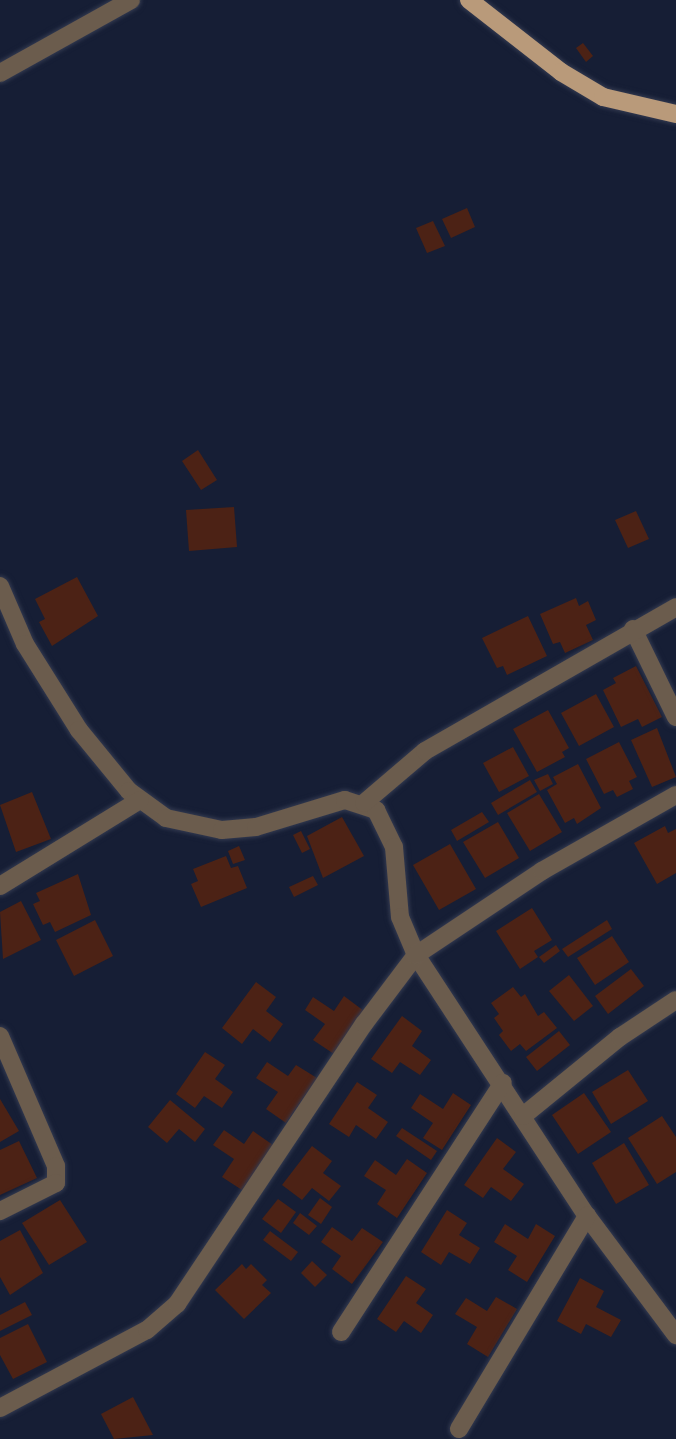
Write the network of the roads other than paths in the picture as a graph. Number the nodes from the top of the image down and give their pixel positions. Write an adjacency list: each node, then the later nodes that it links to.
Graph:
1 (131, 0): 3 (street)
2 (468, 0): 4 (main road)
3 (0, 73)
4 (676, 114)
5 (0, 586): 10 (street)
6 (676, 607): 7 (street)
7 (633, 629): 8 (street); 11 (street)
8 (676, 717)
9 (676, 795): 13 (street)
10 (141, 800): 11 (street); 12 (street)
11 (364, 803): 13 (street)
12 (0, 886)
13 (416, 954): 16 (street); 22 (street)
14 (676, 1000): 17 (street)
15 (0, 1035): 18 (street)
16 (503, 1083): 17 (street); 20 (street)
17 (523, 1116): 19 (street)
18 (0, 1211)
19 (587, 1216): 21 (street); 23 (street)
20 (341, 1332)
21 (676, 1335)
22 (0, 1408)
23 (459, 1429)

